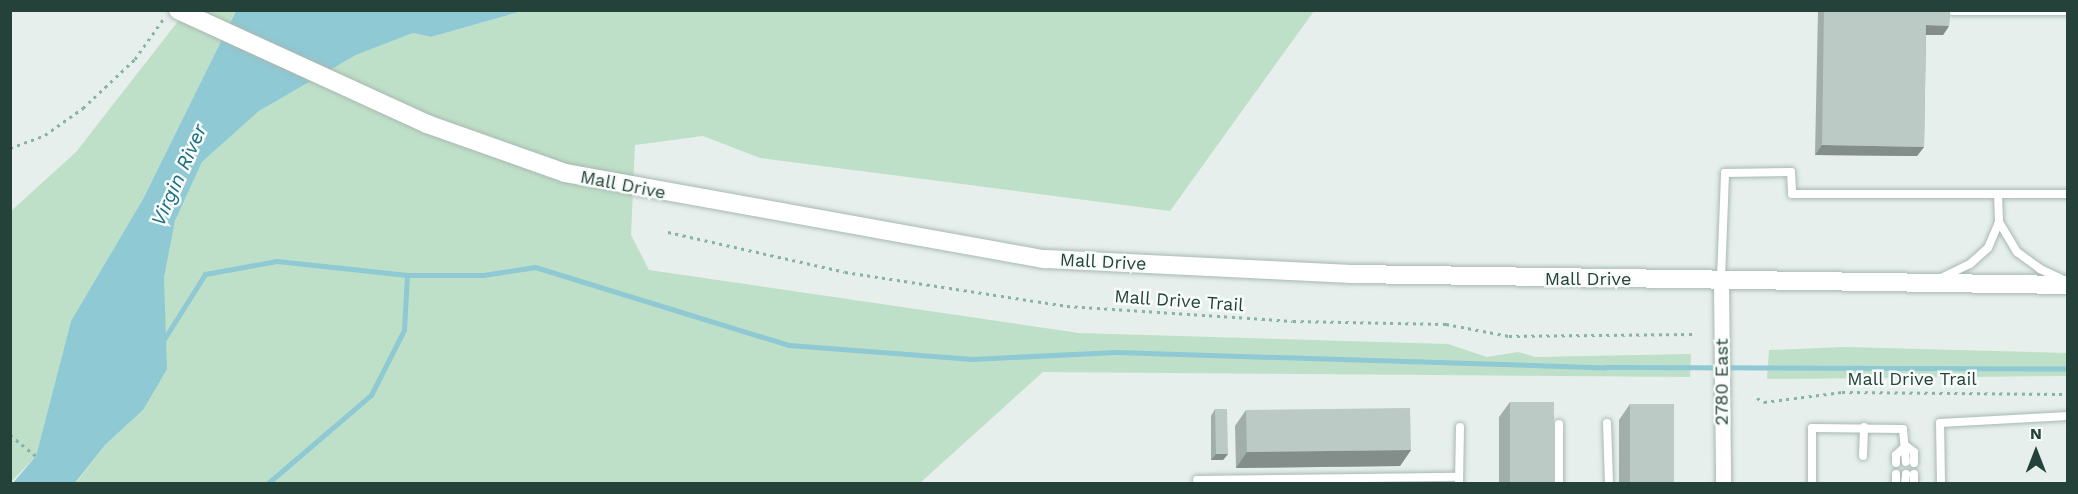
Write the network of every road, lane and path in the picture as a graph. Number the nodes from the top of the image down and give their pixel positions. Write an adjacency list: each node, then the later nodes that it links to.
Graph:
1 (168, 10): 6 (path)
2 (178, 10): 11 (main road, Mall Drive)
3 (1952, 11): 4 (lane)
4 (1999, 11): 5 (lane)
5 (2067, 11)
6 (10, 148)
7 (1998, 194): 8 (lane); 9 (lane); 11 (lane)
8 (2067, 194)
9 (1999, 222): 12 (lane); 13 (lane)
10 (668, 232): 14 (path, Mall Drive Trail)
11 (1721, 281): 12 (main road, Mall Drive); 33 (street, 2780 East)
12 (1929, 284): 13 (main road, Mall Drive)
13 (2067, 284)
14 (1695, 334)
15 (2067, 394): 16 (path, Mall Drive Trail)
16 (1757, 398)
17 (2067, 416): 38 (lane)
18 (1607, 423): 32 (lane)
19 (1559, 424): 31 (lane)
20 (1460, 426): 30 (lane)
21 (1864, 428): 23 (lane); 25 (lane); 34 (lane)
22 (10, 435): 24 (path)
23 (1906, 446): 26 (lane); 27 (lane)
24 (36, 456)
25 (1863, 456)
26 (1910, 462)
27 (1896, 463)
28 (1896, 474): 35 (lane)
29 (1197, 480): 30 (lane)
30 (1459, 480)
31 (1559, 483)
32 (1609, 483)
33 (1723, 483)
34 (1812, 483)
35 (1896, 483)
36 (1905, 483): 37 (lane)
37 (1914, 483)
38 (1941, 483)

